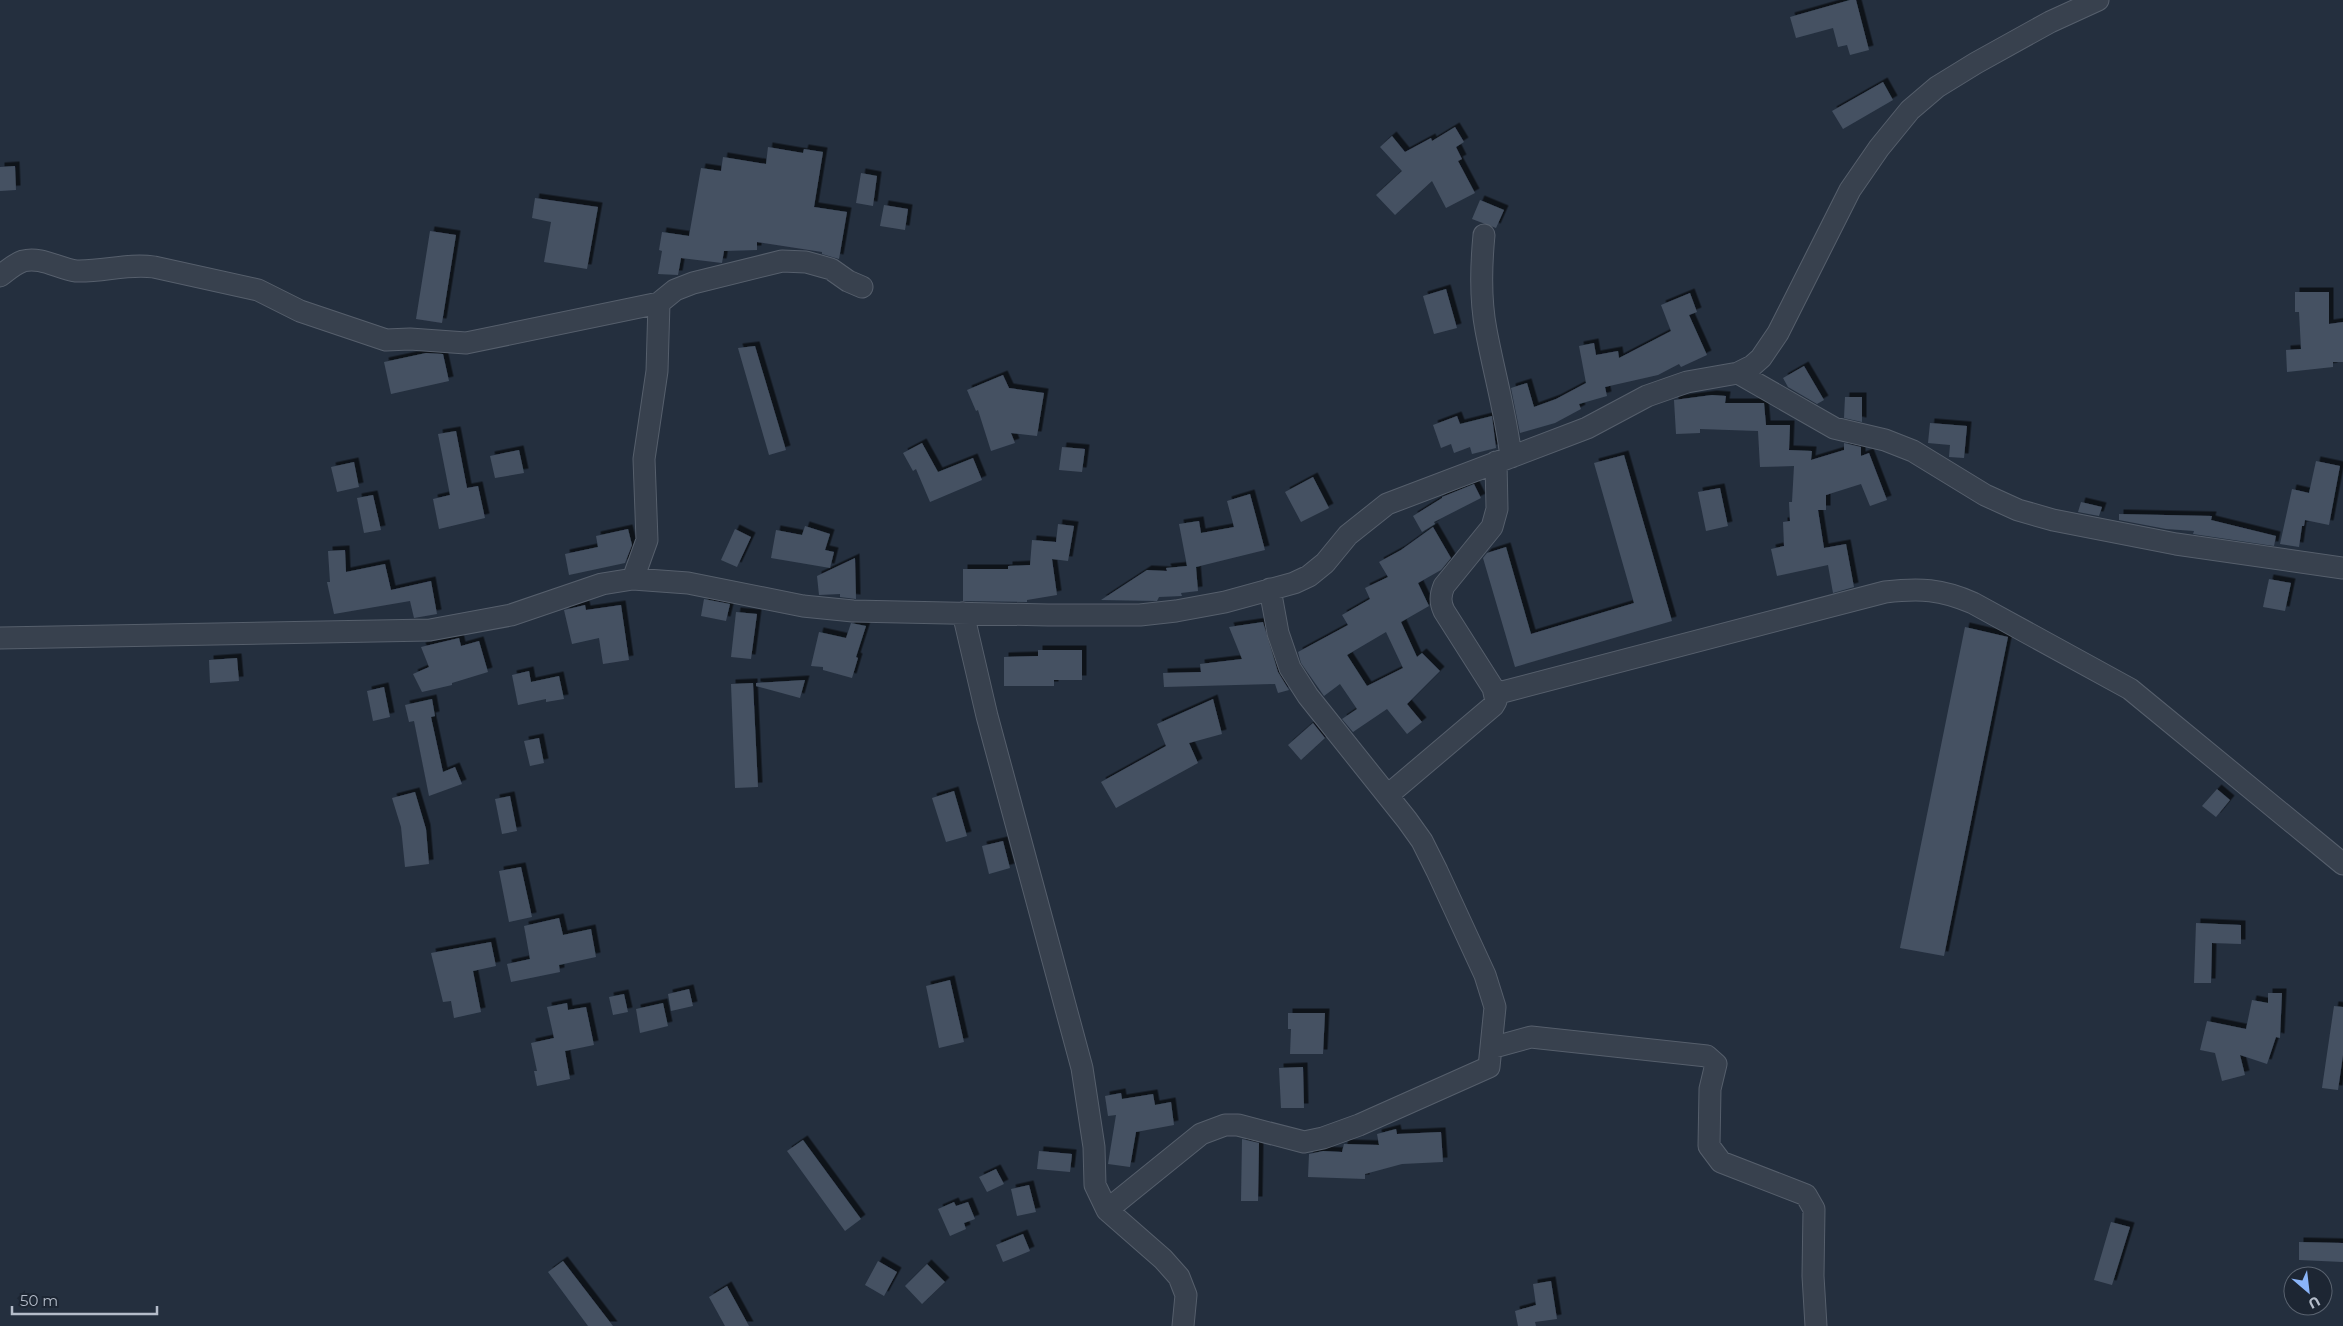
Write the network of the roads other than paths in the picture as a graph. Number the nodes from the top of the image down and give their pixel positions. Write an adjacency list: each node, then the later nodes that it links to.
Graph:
1 (2098, 0): 6 (street)
2 (1484, 235): 7 (street)
3 (0, 276): 5 (street)
4 (862, 288): 5 (street)
5 (660, 303): 9 (street)
6 (1738, 373): 7 (street); 8 (street)
7 (1503, 460): 10 (street); 13 (street)
8 (2343, 568)
9 (633, 579): 11 (street); 12 (street)
10 (1270, 589): 11 (street); 14 (street)
11 (963, 613): 17 (street)
12 (0, 638)
13 (1495, 694): 14 (street); 15 (street)
14 (1388, 795): 16 (street)
15 (2343, 864)
16 (1491, 1048): 17 (street); 19 (street)
17 (1107, 1210): 18 (street)
18 (1183, 1326)
19 (1816, 1326)

